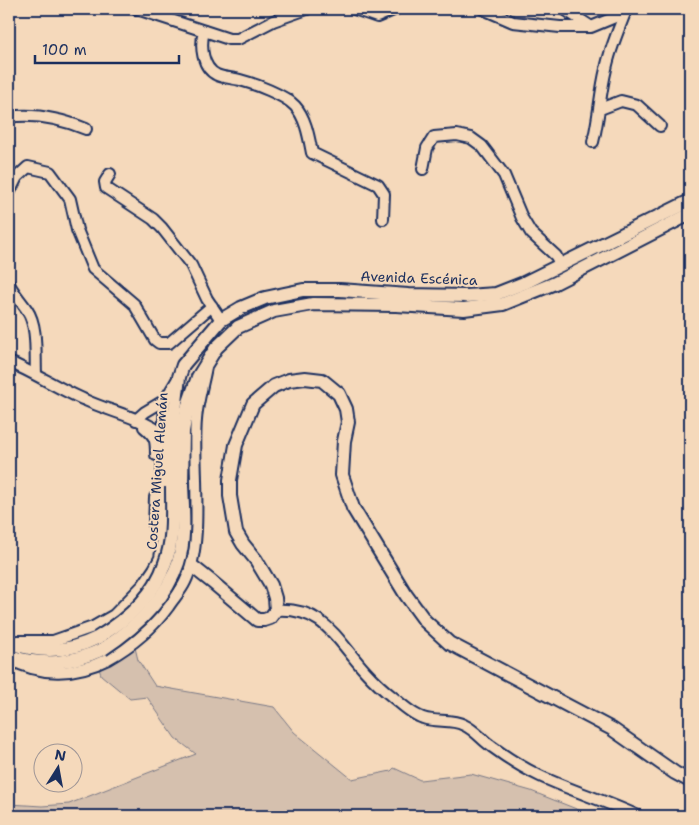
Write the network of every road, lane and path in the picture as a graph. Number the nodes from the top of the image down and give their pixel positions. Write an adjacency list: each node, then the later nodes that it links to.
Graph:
1 (137, 9): 9 (street)
2 (308, 9): 9 (street)
3 (354, 9): 4 (street)
4 (396, 9)
5 (483, 9): 8 (street)
6 (564, 9): 8 (street)
7 (626, 11): 8 (street); 10 (street)
8 (591, 27)
9 (204, 31): 20 (street)
10 (600, 109): 12 (street); 14 (street)
11 (9, 117): 13 (street)
12 (660, 126)
13 (86, 129)
14 (593, 142)
15 (423, 169): 21 (street)
16 (110, 174): 23 (street)
17 (9, 193): 23 (street)
18 (690, 200): 21 (main road, Avenida Escénica)
19 (690, 214): 27 (main road, Costera Miguel Alemán)
20 (383, 219)
21 (560, 265): 24 (main road, Avenida Escénica)
22 (9, 284): 28 (street)
23 (212, 306): 24 (street)
24 (221, 320): 25 (main road, Avenida Escénica)
25 (201, 342): 29 (main road, Costera Miguel Alemán)
26 (9, 362): 28 (street)
27 (207, 364): 33 (main road, Costera Miguel Alemán); 35 (street)
28 (36, 374): 31 (street)
29 (179, 377): 30 (street); 33 (main road, Costera Miguel Alemán)
30 (166, 400): 31 (street); 32 (street)
31 (136, 420): 32 (street); 34 (street)
32 (163, 434): 34 (street)
33 (177, 486): 38 (main road, Costera Miguel Alemán, bridge)
34 (163, 543): 35 (main road); 37 (street)
35 (191, 565): 36 (main road); 39 (street)
36 (276, 610): 40 (main road); 41 (street)
37 (9, 642): 38 (main road, Costera Miguel Alemán)
38 (100, 644): 39 (main road, Costera Miguel Alemán)
39 (9, 658)
40 (690, 781)
41 (638, 816)

